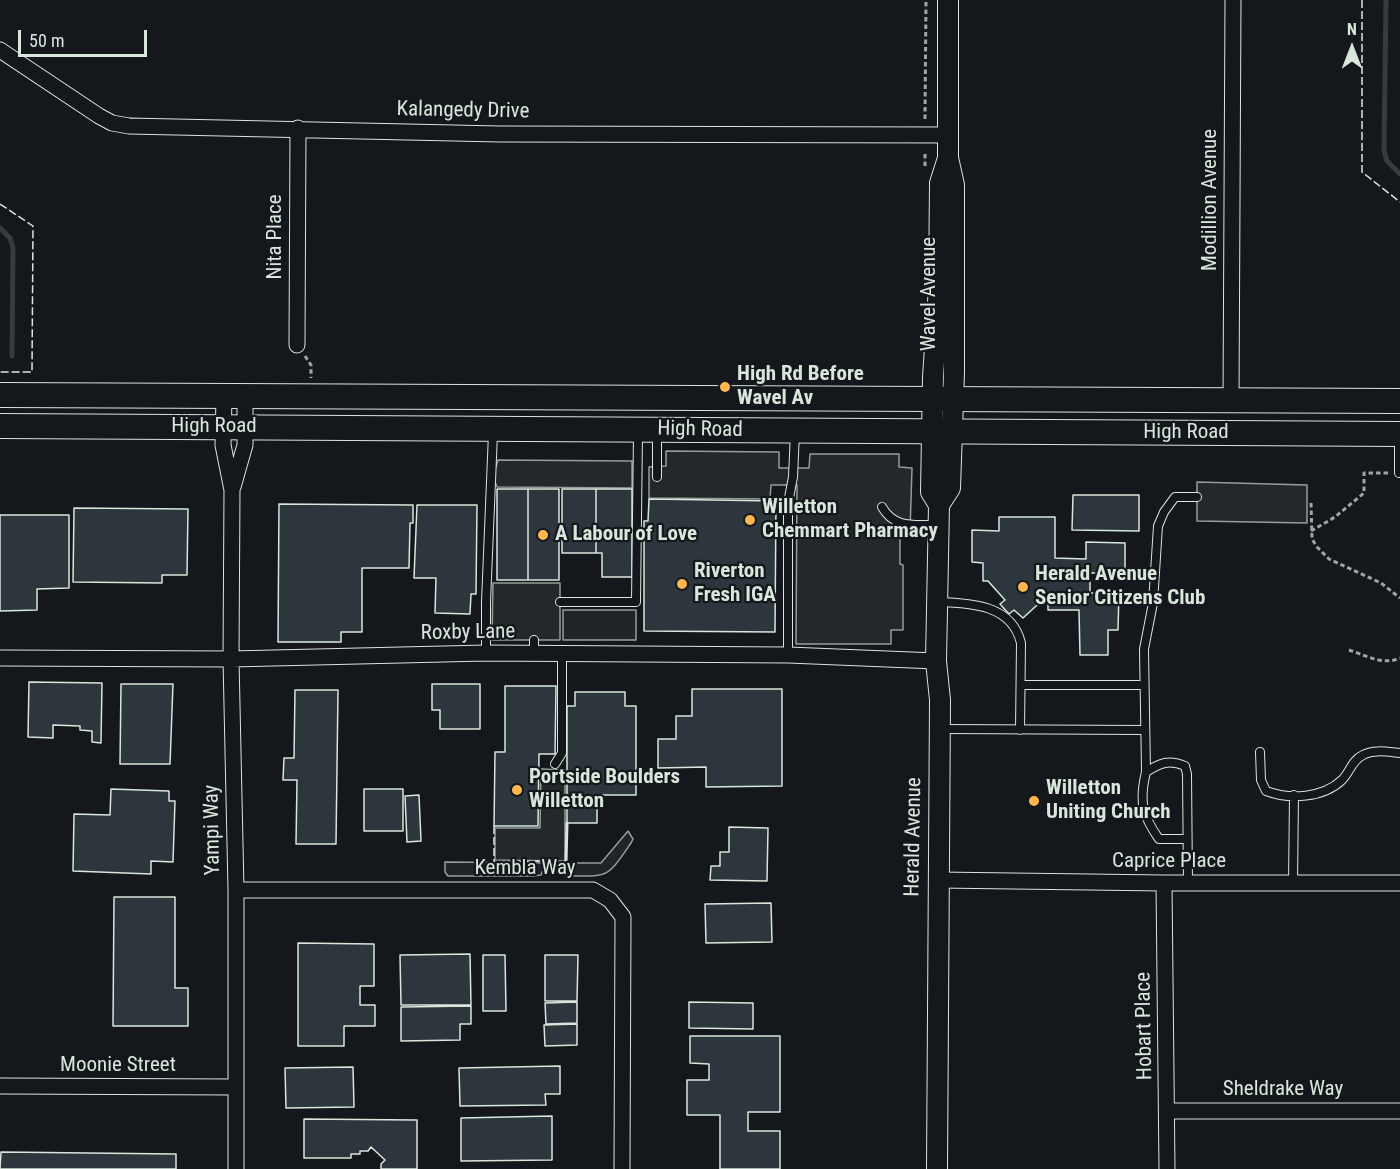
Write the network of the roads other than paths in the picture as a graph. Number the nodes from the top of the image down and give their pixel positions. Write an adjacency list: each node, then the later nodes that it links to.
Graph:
1 (948, 0): 5 (street, Wavel Avenue)
2 (1233, 0): 10 (street, Modillion Avenue)
3 (0, 50): 4 (street, Kalangedy Drive)
4 (298, 129): 5 (street, Kalangedy Drive); 6 (street, Nita Place)
5 (948, 135): 9 (street, Wavel Avenue)
6 (297, 345)
7 (0, 395): 8 (main road, High Road)
8 (235, 396): 9 (main road, High Road); 13 (street, Yampi Way); 13 (street, Yampi Way)
9 (943, 399): 10 (main road, High Road); 17 (street, Herald Avenue)
10 (1231, 400): 11 (main road, High Road)
11 (1400, 401)
12 (0, 426): 13 (main road, High Road)
13 (234, 427): 14 (main road, High Road); 21 (street, Yampi Way); 21 (street, Yampi Way)
14 (493, 429): 15 (main road, High Road); 27 (lane)
15 (648, 429): 16 (main road, High Road); 20 (lane); 25 (lane)
16 (795, 431): 17 (main road, High Road); 29 (lane)
17 (942, 431): 18 (main road, High Road); 24 (street, Herald Avenue)
18 (1399, 434): 19 (lane)
19 (1400, 473)
20 (657, 477)
21 (232, 490): 31 (street, Yampi Way)
22 (1197, 497): 34 (lane)
23 (882, 507): 24 (lane)
24 (939, 515): 26 (street, Herald Avenue)
25 (560, 602)
26 (937, 602): 32 (street, Herald Avenue); 33 (lane)
27 (486, 653): 28 (street, Roxby Lane); 31 (street, Roxby Lane)
28 (562, 654): 29 (street, Roxby Lane); 40 (lane)
29 (788, 655): 32 (street, Roxby Lane)
30 (0, 658): 31 (street, Roxby Lane)
31 (231, 659): 49 (street, Yampi Way)
32 (936, 661): 35 (street, Herald Avenue)
33 (1021, 685): 34 (lane); 36 (lane)
34 (1143, 685): 37 (lane)
35 (939, 729): 36 (lane); 44 (street, Herald Avenue)
36 (1020, 730): 37 (lane)
37 (1144, 730): 41 (lane)
38 (1260, 752): 42 (lane)
39 (1400, 753): 42 (lane)
40 (555, 764)
41 (1146, 772): 43 (lane); 43 (lane)
42 (1294, 795): 46 (lane)
43 (1187, 839): 45 (lane)
44 (938, 880): 48 (street, Caprice Place); 56 (street, Herald Avenue)
45 (1188, 883): 46 (street, Caprice Place); 48 (street, Caprice Place)
46 (1293, 883): 47 (street, Caprice Place)
47 (1400, 883)
48 (1164, 884): 52 (street, Hobart Place)
49 (236, 890): 51 (street, Yampi Way); 55 (street, Kembla Way)
50 (0, 1086): 51 (street, Moonie Street)
51 (236, 1087): 54 (street, Yampi Way)
52 (1167, 1111): 53 (street, Sheldrake Way); 57 (street, Hobart Place)
53 (1400, 1111)
54 (236, 1169)
55 (622, 1169)
56 (937, 1169)
57 (1167, 1169)

